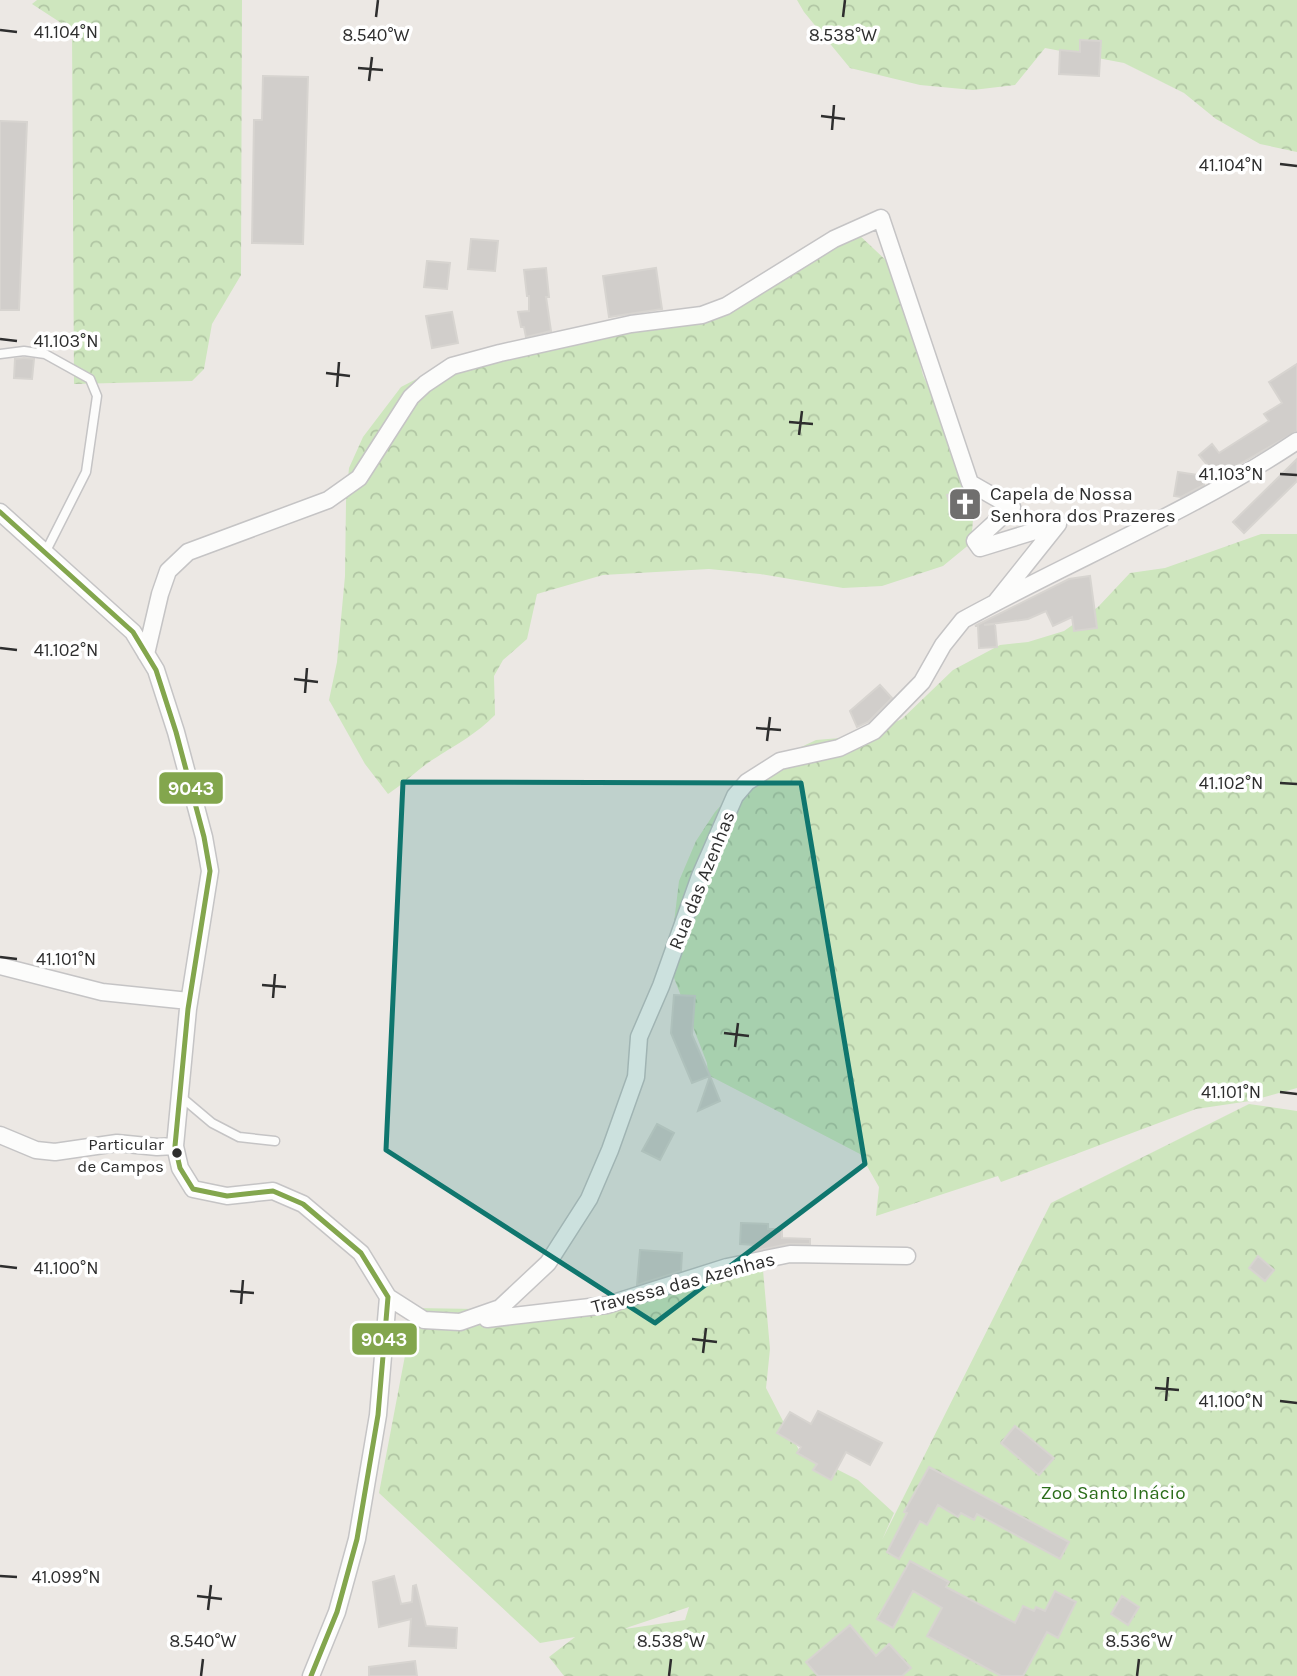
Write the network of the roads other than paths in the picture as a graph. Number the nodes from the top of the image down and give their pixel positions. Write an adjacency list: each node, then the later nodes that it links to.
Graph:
1 (0, 354): 4 (lane)
2 (1297, 441): 5 (street, Rua das Azenhas)
3 (0, 512): 4 (street)
4 (45, 553): 6 (street)
5 (995, 603): 6 (street); 15 (street, Rua das Azenhas)
6 (146, 654): 8 (street)
7 (0, 965): 8 (street)
8 (189, 1001): 9 (street)
9 (180, 1096): 11 (lane); 12 (street)
10 (0, 1135): 12 (street)
11 (275, 1141)
12 (175, 1146): 14 (street)
13 (907, 1256): 15 (street, Travessa das Azenhas)
14 (388, 1297): 15 (street, Rua das Azenhas); 16 (street)
15 (460, 1322)
16 (311, 1676)

